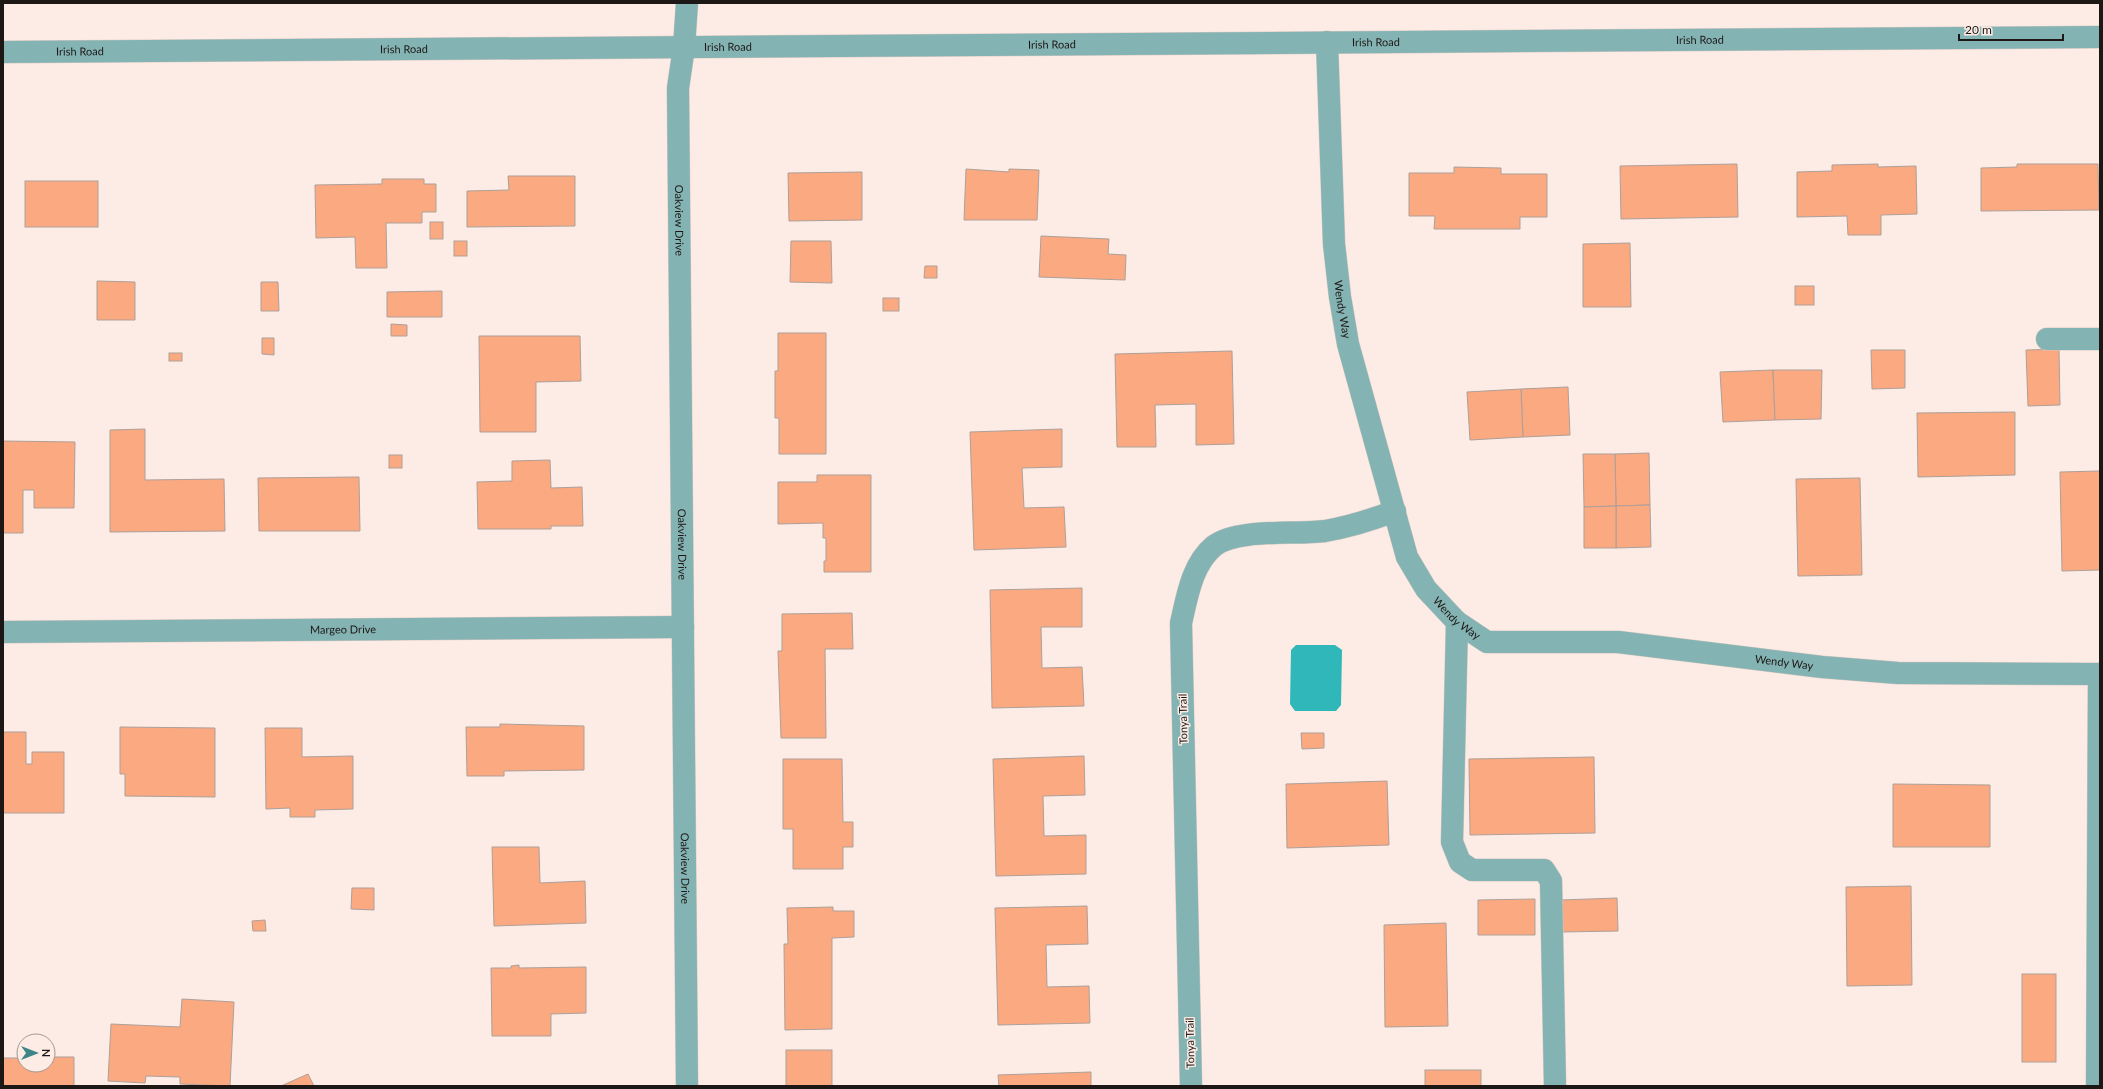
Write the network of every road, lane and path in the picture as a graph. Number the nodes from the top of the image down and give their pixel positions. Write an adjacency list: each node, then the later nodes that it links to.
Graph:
1 (687, 3): 4 (street, Oakview Drive)
2 (2100, 37): 3 (street, Irish Road)
3 (1327, 42): 4 (street, Irish Road); 8 (street, Wendy Way)
4 (684, 48): 5 (street, Irish Road); 10 (street, Oakview Drive)
5 (3, 52)
6 (2047, 339): 7 (street)
7 (2100, 339)
8 (1395, 511): 9 (street, Wendy Way); 14 (street, Tonya Trail)
9 (1457, 622): 12 (street, Wendy Way); 15 (street)
10 (683, 627): 11 (street, Margeo Drive); 13 (street, Oakview Drive)
11 (3, 632)
12 (2100, 674): 16 (street, Wendy Way)
13 (687, 1086)
14 (1191, 1086)
15 (1555, 1086)
16 (2097, 1086)

